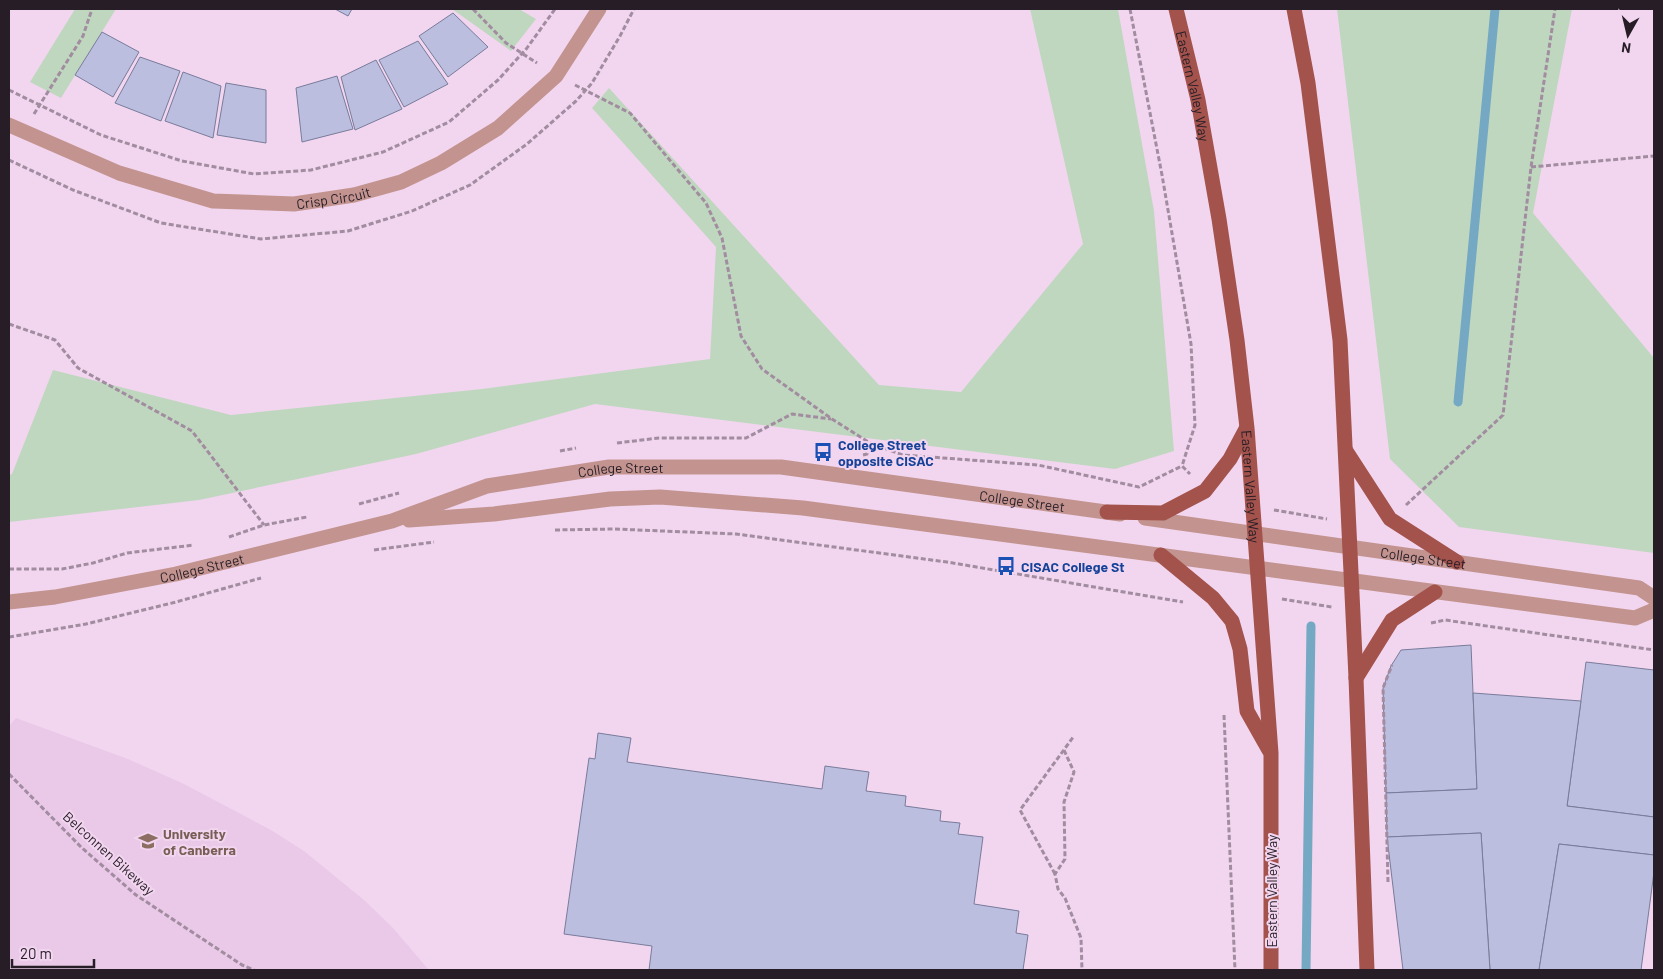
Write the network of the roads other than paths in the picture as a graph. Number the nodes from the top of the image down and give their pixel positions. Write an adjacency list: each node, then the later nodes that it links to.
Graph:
1 (599, 9): 4 (street, Crisp Circuit)
2 (1176, 9): 5 (main road, Eastern Valley Way)
3 (1294, 9): 6 (main road)
4 (9, 125)
5 (1247, 428): 7 (main road); 9 (main road, Eastern Valley Way)
6 (1346, 450): 10 (main road); 12 (main road)
7 (1107, 512): 8 (street, College Street); 9 (street, College Street)
8 (392, 522): 11 (street, College Street); 17 (street, College Street)
9 (1254, 533): 10 (street, College Street); 13 (main road, Eastern Valley Way)
10 (1350, 547): 12 (street, College Street); 14 (main road)
11 (1161, 555): 13 (street, College Street); 20 (main road)
12 (1457, 562): 16 (street, College Street)
13 (1257, 568): 14 (street, College Street); 20 (main road, Eastern Valley Way)
14 (1352, 580): 15 (street, College Street); 19 (main road)
15 (1435, 592): 18 (street, College Street); 19 (main road)
16 (1654, 598)
17 (9, 602)
18 (1654, 610)
19 (1356, 678): 22 (main road)
20 (1271, 754): 21 (main road, Eastern Valley Way)
21 (1271, 970)
22 (1367, 970)

